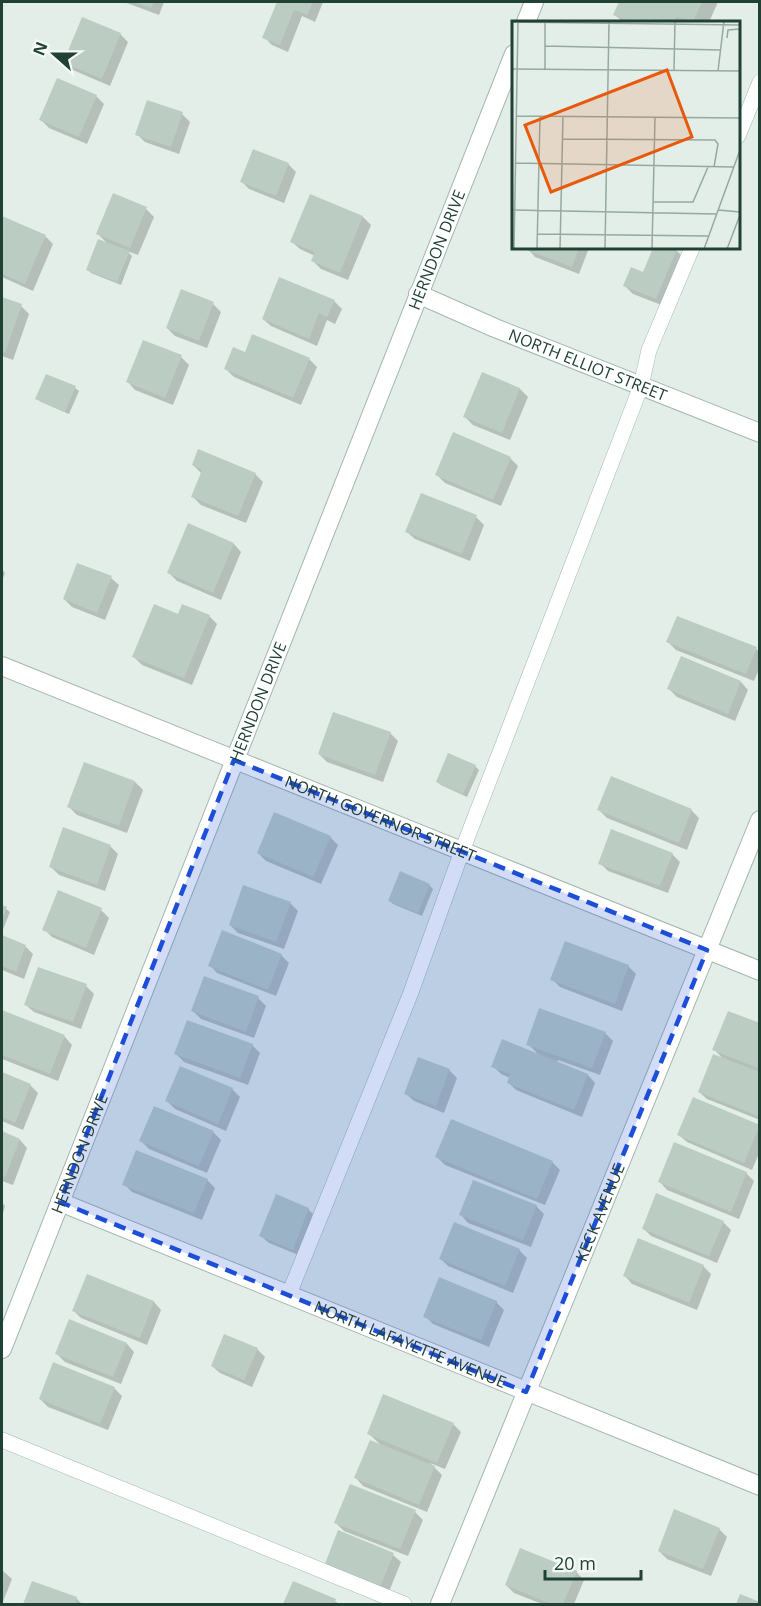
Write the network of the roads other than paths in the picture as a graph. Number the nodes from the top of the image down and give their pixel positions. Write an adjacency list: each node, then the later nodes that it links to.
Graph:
1 (534, 2): 2 (street)
2 (526, 21)
3 (512, 57): 7 (street, HERNDON DRIVE)
4 (759, 82): 5 (lane)
5 (740, 131)
6 (693, 249): 8 (lane)
7 (418, 294): 8 (street, NORTH ELLIOT STREET); 11 (street, HERNDON DRIVE)
8 (641, 386): 9 (street, NORTH ELLIOT STREET); 13 (lane)
9 (759, 433)
10 (2, 666): 11 (street, NORTH GOVERNOR STREET)
11 (234, 760): 13 (street, NORTH GOVERNOR STREET); 16 (street, HERNDON DRIVE)
12 (759, 820): 14 (street, KECK AVENUE)
13 (462, 851): 14 (street, NORTH GOVERNOR STREET); 17 (lane)
14 (707, 950): 15 (street, NORTH GOVERNOR STREET); 19 (street, KECK AVENUE)
15 (759, 971)
16 (60, 1202): 17 (street, NORTH LAFAYETTE AVENUE); 18 (street, HERNDON DRIVE)
17 (289, 1294): 19 (street, NORTH LAFAYETTE AVENUE)
18 (2, 1349)
19 (526, 1392): 21 (street, NORTH LAFAYETTE AVENUE); 23 (street, KECK AVENUE)
20 (2, 1440): 22 (lane)
21 (759, 1486)
22 (404, 1605)
23 (440, 1605)

